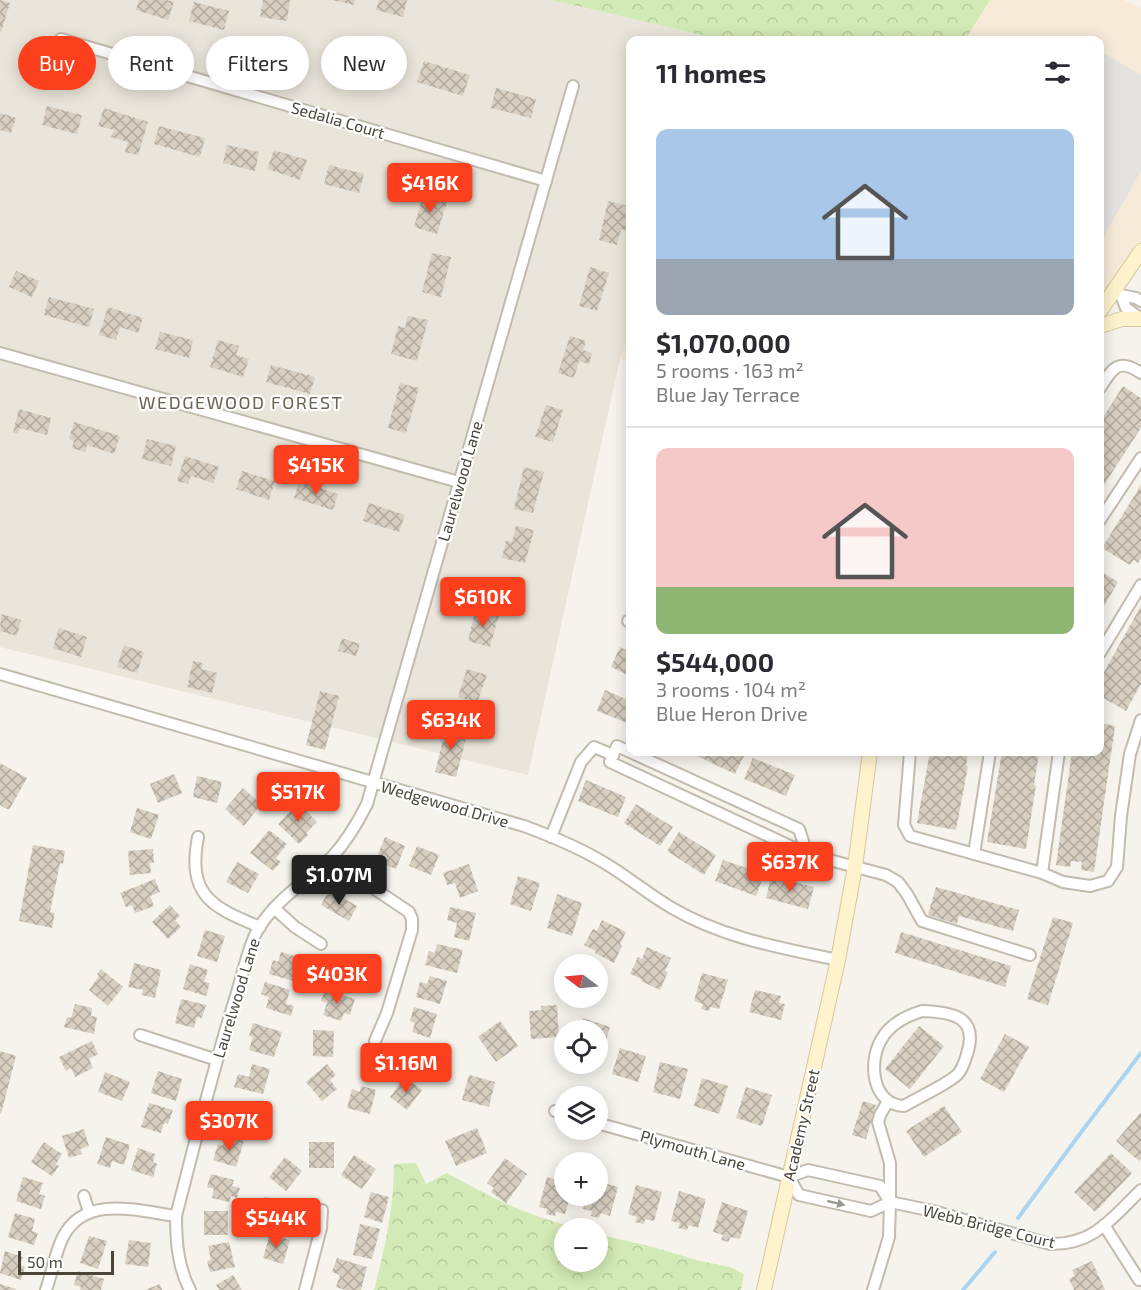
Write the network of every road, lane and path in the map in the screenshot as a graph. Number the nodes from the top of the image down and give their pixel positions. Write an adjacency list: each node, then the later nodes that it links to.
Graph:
1 (96, 49): 3 (street, Sedalia Court)
2 (573, 86): 3 (street, Laurelwood Lane)
3 (546, 181): 14 (street, Laurelwood Lane)
4 (1141, 251): 5 (street)
5 (1117, 292): 6 (street); 7 (street); 8 (street)
6 (1141, 301)
7 (1104, 306)
8 (1140, 319): 9 (street)
9 (1104, 325)
10 (0, 352): 14 (street)
11 (1141, 373): 12 (street)
12 (1104, 382)
13 (1141, 459): 15 (street)
14 (459, 482): 27 (street, Laurelwood Lane)
15 (1104, 514)
16 (1141, 585): 17 (street)
17 (1104, 645)
18 (0, 674): 27 (street, Wedgewood Drive)
19 (1141, 720): 34 (street)
20 (626, 750): 21 (street)
21 (613, 755): 29 (street); 30 (street)
22 (639, 756): 30 (street)
23 (869, 756): 33 (street, Academy Street)
24 (910, 756): 31 (street)
25 (989, 756): 31 (street)
26 (1058, 756): 34 (street)
27 (372, 783): 29 (street, Wedgewood Drive); 32 (street, Laurelwood Lane)
28 (198, 837): 36 (street)
29 (551, 837): 39 (street, Wedgewood Drive)
30 (807, 854): 33 (street)
31 (974, 854): 34 (street)
32 (330, 859): 35 (street, Laurelwood Lane); 41 (street)
33 (855, 867): 38 (street); 39 (street, Academy Street)
34 (1042, 873)
35 (274, 908): 36 (street, Laurelwood Lane); 37 (street)
36 (260, 927): 42 (street, Laurelwood Lane)
37 (321, 944)
38 (1030, 955)
39 (838, 960): 45 (street, Academy Street)
40 (140, 1035): 42 (street)
41 (375, 1041)
42 (217, 1060): 51 (street, Laurelwood Lane)
43 (888, 1101): 43 (street); 48 (street)
44 (608, 1126): 45 (street, Plymouth Lane)
45 (789, 1177): 48 (street); 48 (street, Webb Bridge Court, one-way to 48); 57 (street, Academy Street)
46 (1141, 1190): 52 (street, Webb Bridge Court)
47 (84, 1196): 50 (street)
48 (890, 1202): 52 (street, Webb Bridge Court); 58 (street)
49 (322, 1210): 56 (street)
50 (89, 1212): 51 (street); 54 (street)
51 (176, 1216): 55 (street, Laurelwood Lane)
52 (1104, 1225): 53 (street)
53 (1140, 1280)
54 (46, 1290)
55 (190, 1290)
56 (305, 1290)
57 (764, 1290)
58 (873, 1290)

